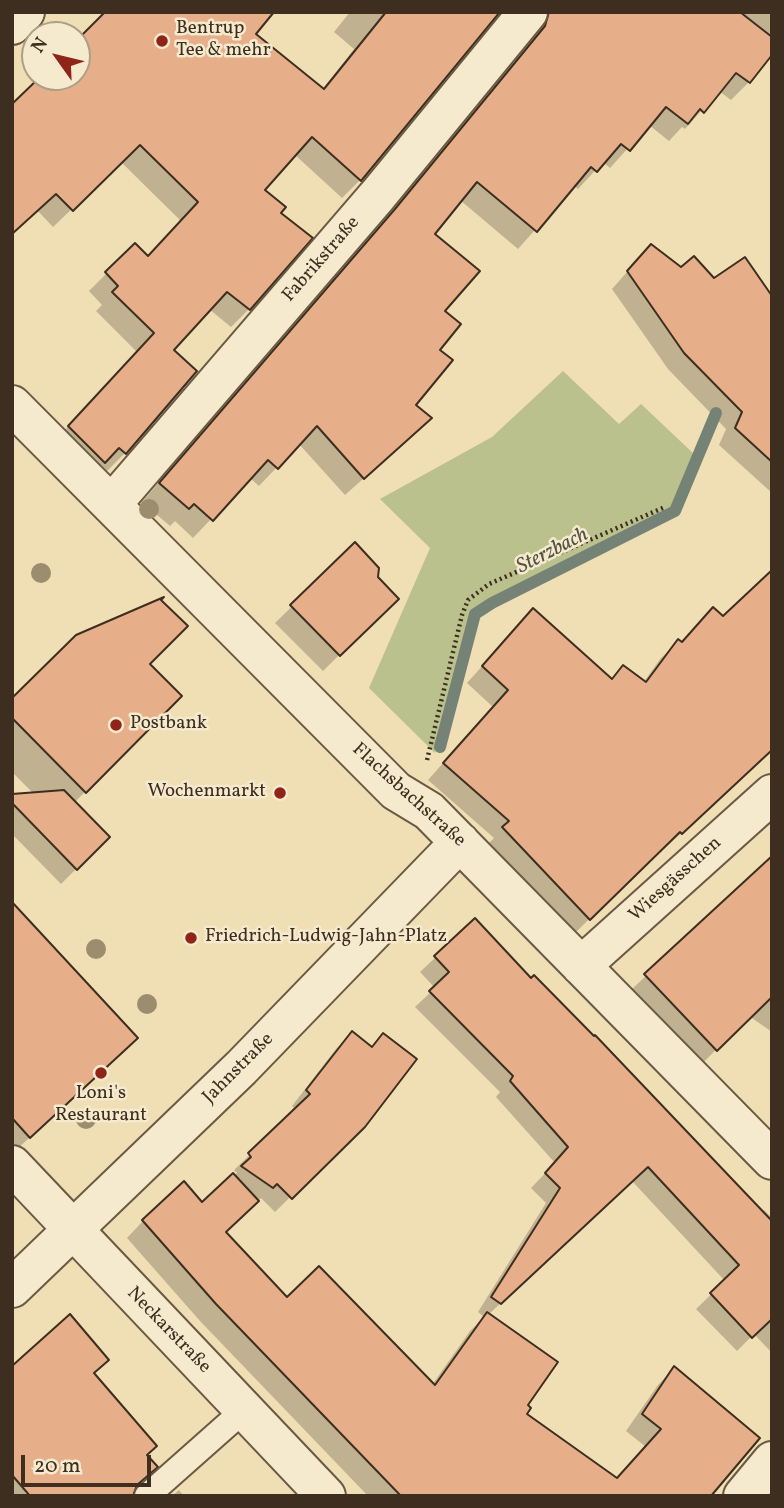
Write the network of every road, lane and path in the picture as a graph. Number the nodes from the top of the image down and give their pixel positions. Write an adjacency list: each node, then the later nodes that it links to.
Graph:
1 (25, 12): 3 (street)
2 (528, 12): 5 (street, Fabrikstraße)
3 (12, 25)
4 (12, 405): 5 (street, Flachsbachstraße)
5 (112, 504): 7 (street, Flachsbachstraße)
6 (665, 507): 7 (path)
7 (396, 791): 9 (street, Flachsbachstraße)
8 (772, 794): 10 (street, Wiesgässchen)
9 (460, 842): 10 (street, Flachsbachstraße); 13 (street, Jahnstraße)
10 (581, 966): 11 (street, Flachsbachstraße)
11 (772, 1160)
12 (12, 1165): 13 (street, Neckarstraße)
13 (73, 1231): 14 (street, Jahnstraße); 15 (street, Neckarstraße)
14 (12, 1288)
15 (244, 1410): 17 (lane); 18 (street, Neckarstraße)
16 (772, 1461): 19 (street)
17 (147, 1496)
18 (326, 1496)
19 (743, 1496)

